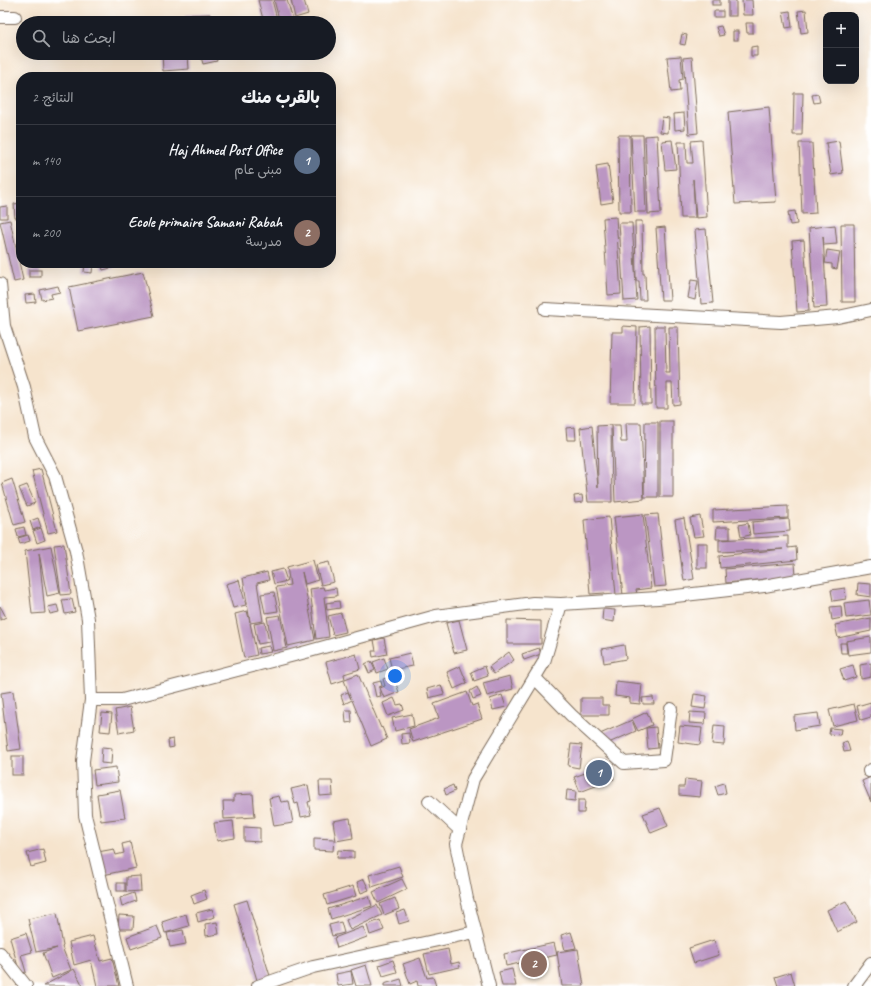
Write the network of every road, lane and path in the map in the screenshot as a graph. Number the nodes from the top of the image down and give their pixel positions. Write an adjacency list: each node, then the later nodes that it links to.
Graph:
1 (0, 17): 2 (street)
2 (15, 17)
3 (0, 284): 9 (street)
4 (545, 309): 5 (street)
5 (871, 310)
6 (871, 567): 7 (street)
7 (562, 604): 8 (street); 9 (street)
8 (535, 678): 10 (street); 12 (street)
9 (91, 700): 17 (street)
10 (671, 709)
11 (429, 801): 12 (street)
12 (460, 830): 13 (street)
13 (475, 932): 18 (street); 19 (street)
14 (0, 953): 16 (street)
15 (871, 963): 20 (street)
16 (26, 986)
17 (127, 986)
18 (258, 986)
19 (490, 986)
20 (854, 986)

